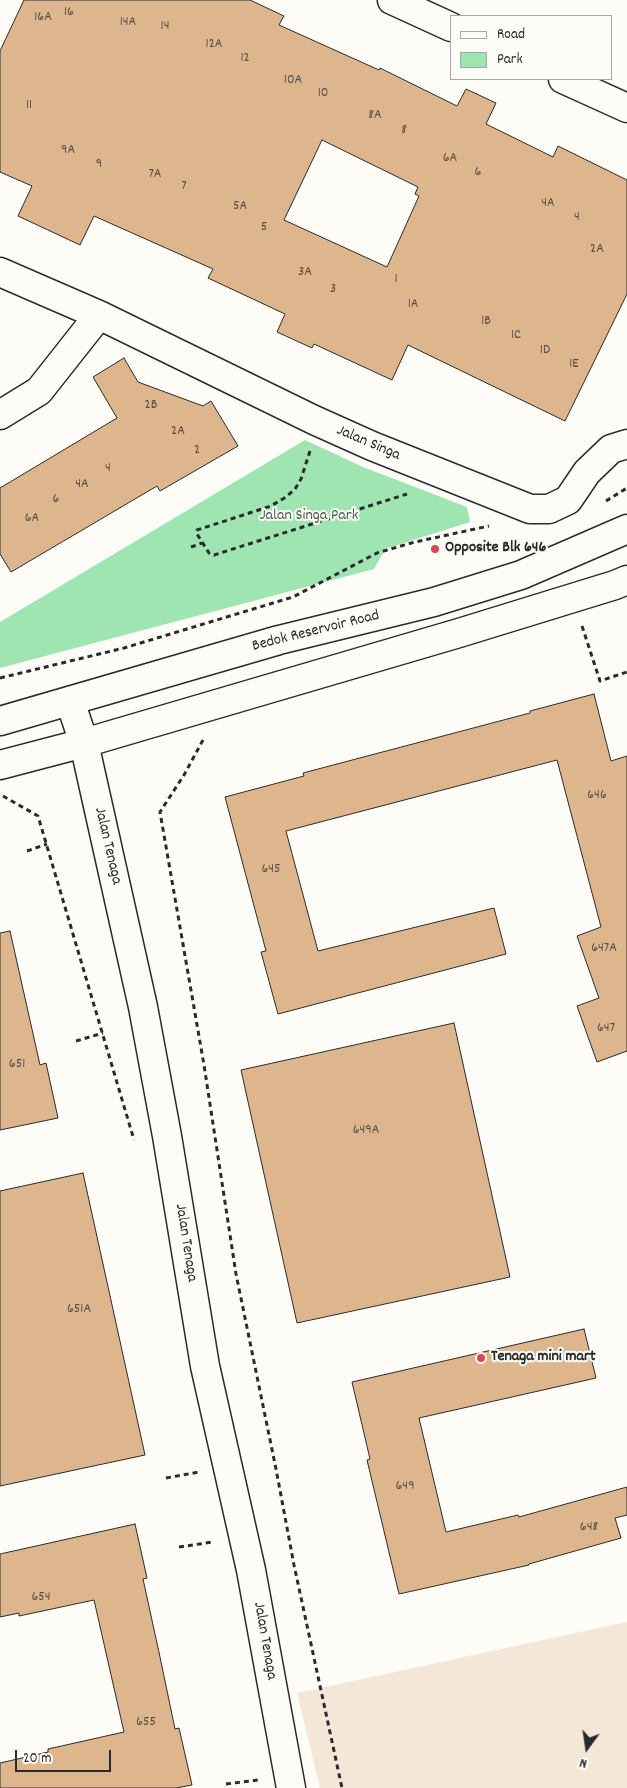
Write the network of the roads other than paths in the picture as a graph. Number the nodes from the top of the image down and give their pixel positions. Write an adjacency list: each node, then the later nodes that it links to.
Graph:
1 (392, 0): 2 (street)
2 (450, 27)
3 (565, 80): 4 (street)
4 (627, 108)
5 (0, 272): 6 (street, Jalan Singa)
6 (99, 315): 7 (street); 8 (street, Jalan Singa)
7 (0, 415)
8 (627, 444)
9 (627, 529): 11 (street, Bedok Reservoir Road)
10 (627, 580): 13 (street)
11 (70, 701): 12 (street, Bedok Reservoir Road); 13 (street, Jalan Tenaga)
12 (0, 720)
13 (84, 743): 14 (street); 15 (street, Jalan Tenaga)
14 (0, 765)
15 (291, 1788)

